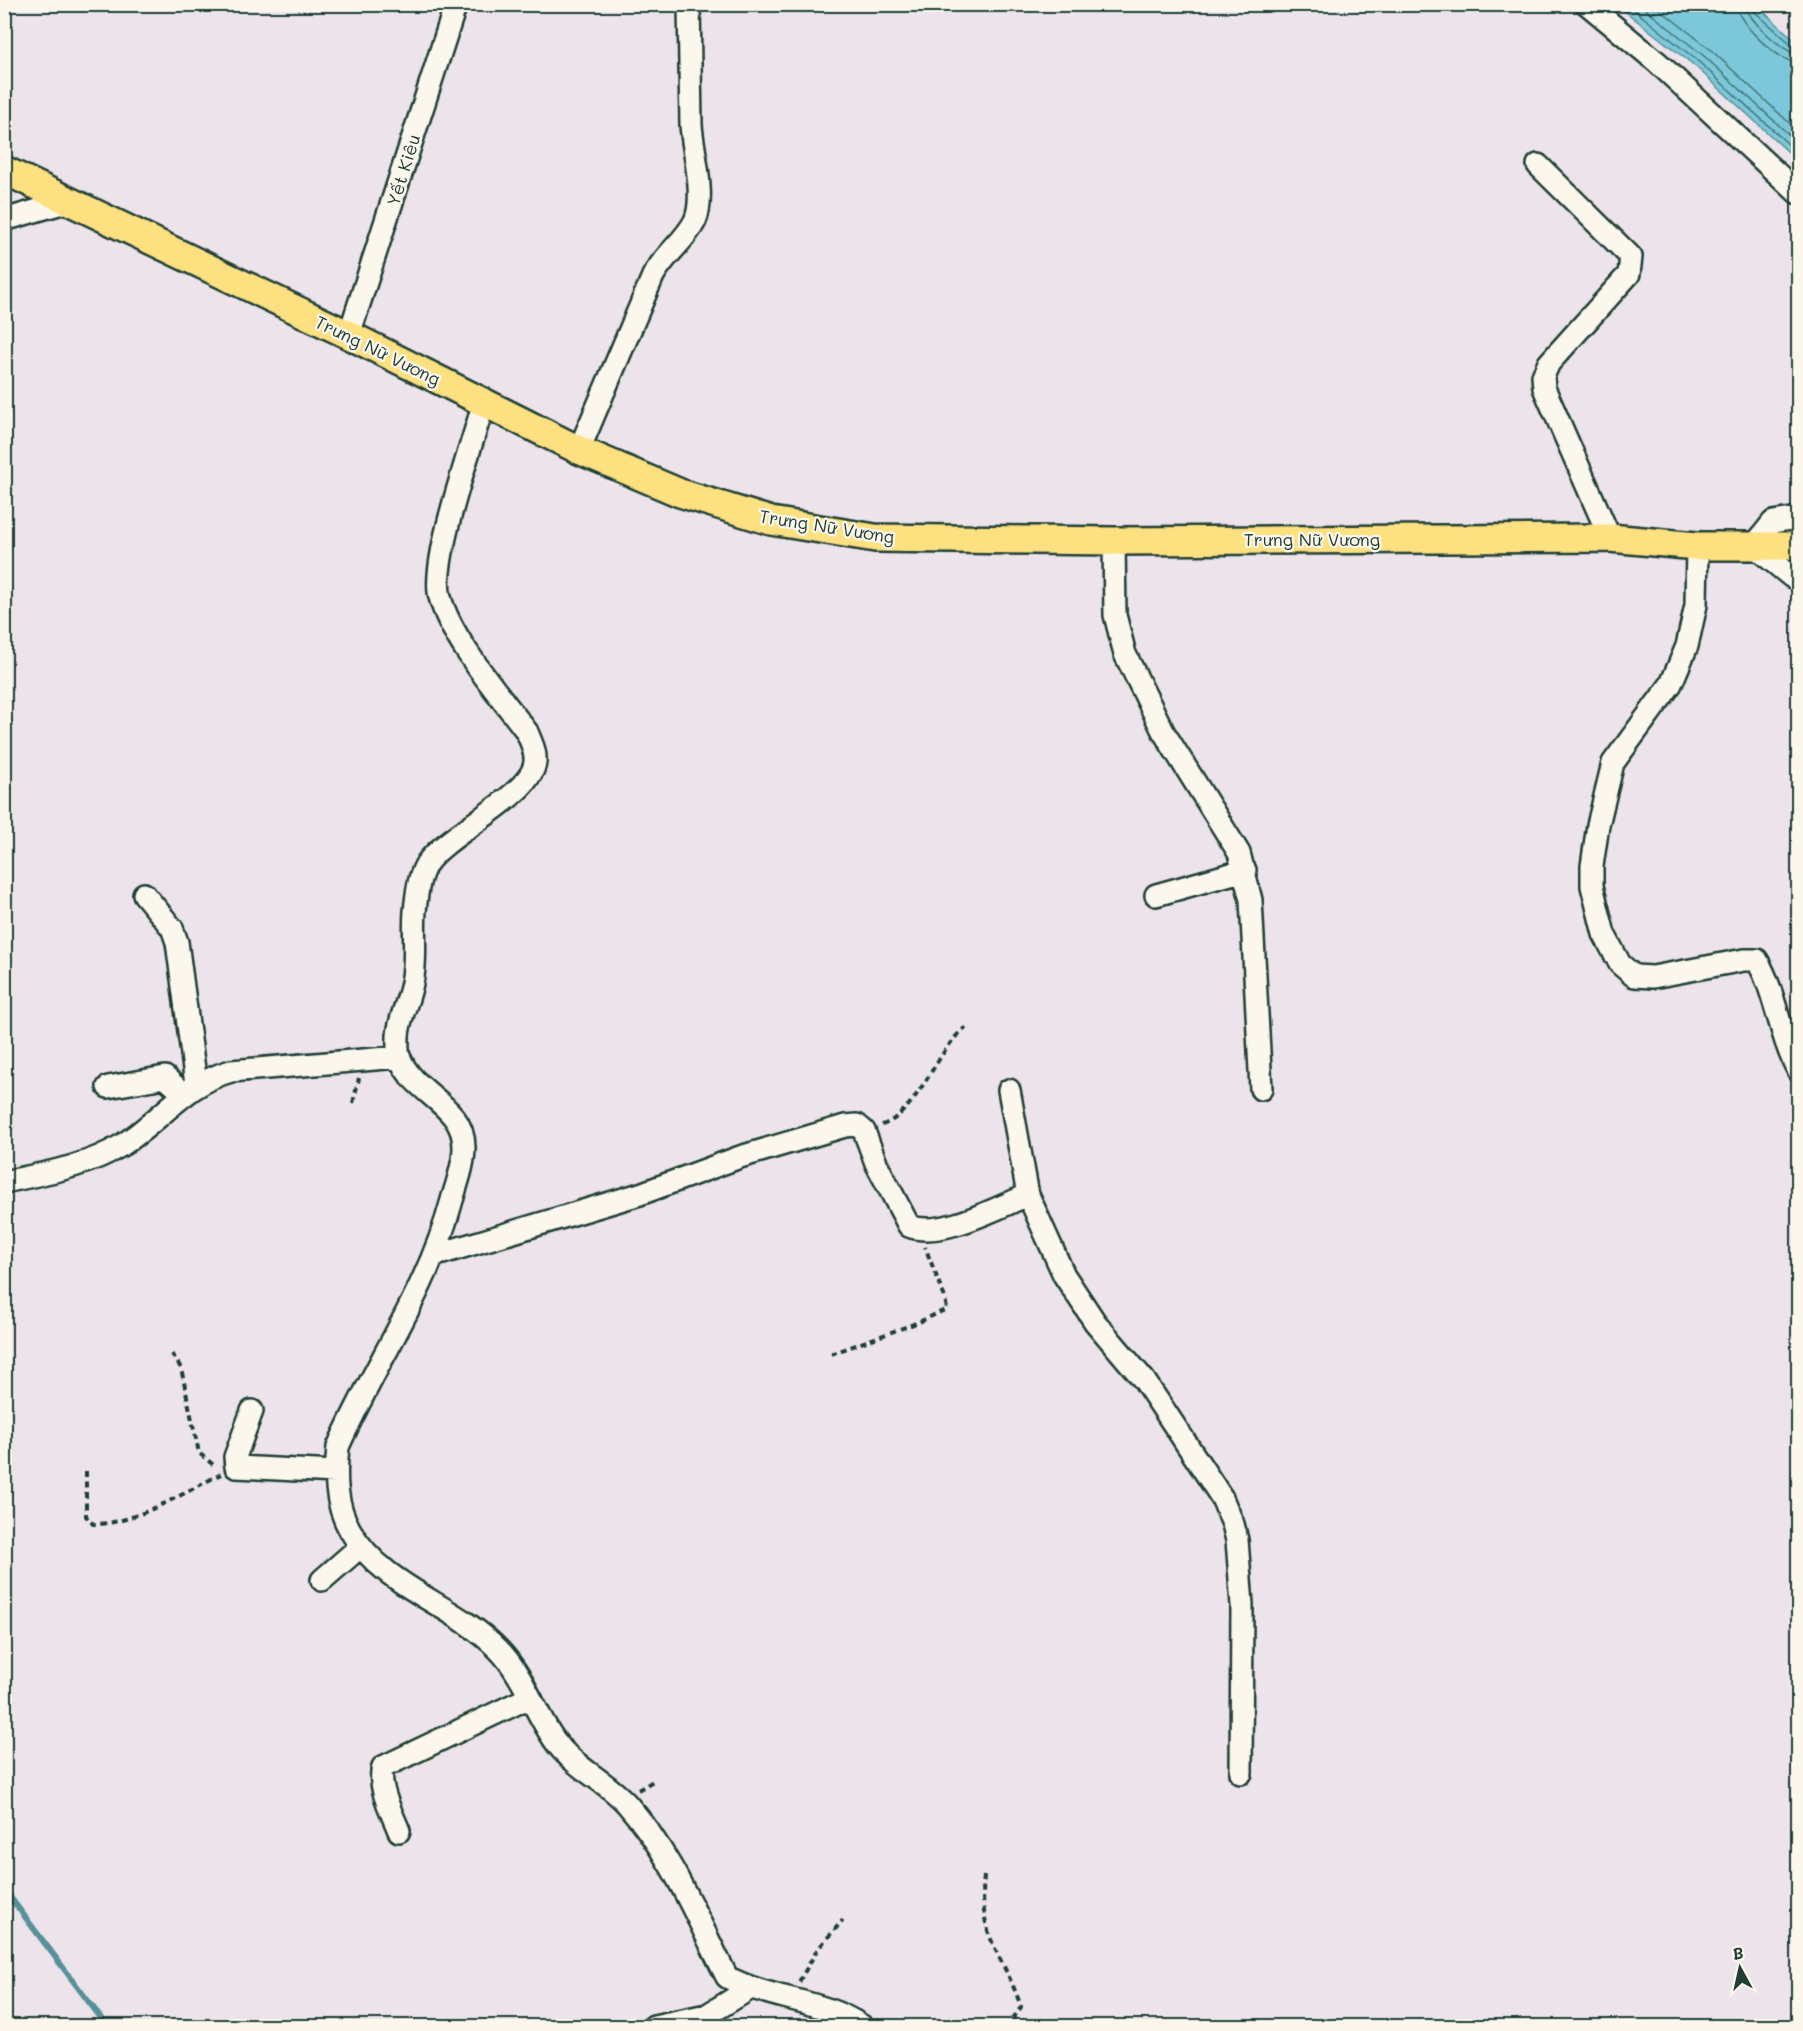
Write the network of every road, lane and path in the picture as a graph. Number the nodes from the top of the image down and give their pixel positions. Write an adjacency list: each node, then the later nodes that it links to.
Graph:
1 (456, 4): 9 (street, Yết Kiêu)
2 (689, 4): 11 (street)
3 (1587, 4): 6 (street)
4 (1538, 165): 13 (street)
5 (4, 170): 7 (main road, Trưng Nữ Vương)
6 (1798, 193)
7 (69, 201): 8 (street); 9 (main road, Trưng Nữ Vương)
8 (4, 220)
9 (349, 335): 10 (main road, Trưng Nữ Vương)
10 (484, 402): 11 (main road, Trưng Nữ Vương); 23 (street)
11 (579, 450): 14 (main road, Trưng Nữ Vương)
12 (1798, 518): 16 (street)
13 (1610, 538): 14 (main road, Trưng Nữ Vương); 15 (main road, Trưng Nữ Vương)
14 (1114, 541): 19 (street)
15 (1697, 546): 16 (main road, Trưng Nữ Vương); 24 (street)
16 (1754, 546): 17 (main road, Trưng Nữ Vương); 18 (street)
17 (1798, 546)
18 (1798, 578)
19 (1245, 870): 21 (street); 26 (street)
20 (144, 894): 27 (street)
21 (1156, 896)
22 (966, 1027): 29 (path)
23 (399, 1057): 27 (street); 33 (street)
24 (1798, 1070)
25 (108, 1087): 27 (street)
26 (1261, 1089)
27 (190, 1090): 30 (street)
28 (1009, 1090): 31 (street)
29 (864, 1131): 32 (street); 33 (street)
30 (4, 1182)
31 (1028, 1195): 32 (street); 43 (street)
32 (918, 1230): 35 (path)
33 (436, 1255): 39 (street)
34 (172, 1354): 37 (path)
35 (831, 1354)
36 (252, 1411): 37 (street)
37 (230, 1470): 38 (path); 39 (street)
38 (86, 1472)
39 (336, 1472): 40 (street)
40 (361, 1546): 41 (street); 42 (street)
41 (322, 1580)
42 (530, 1697): 44 (street); 47 (street)
43 (1241, 1773)
44 (399, 1831)
45 (984, 1876): 52 (path)
46 (843, 1920): 48 (path)
47 (744, 1993): 48 (street); 49 (street); 50 (street)
48 (789, 1999): 51 (street)
49 (721, 2025)
50 (654, 2026)
51 (862, 2026)
52 (1008, 2026)

